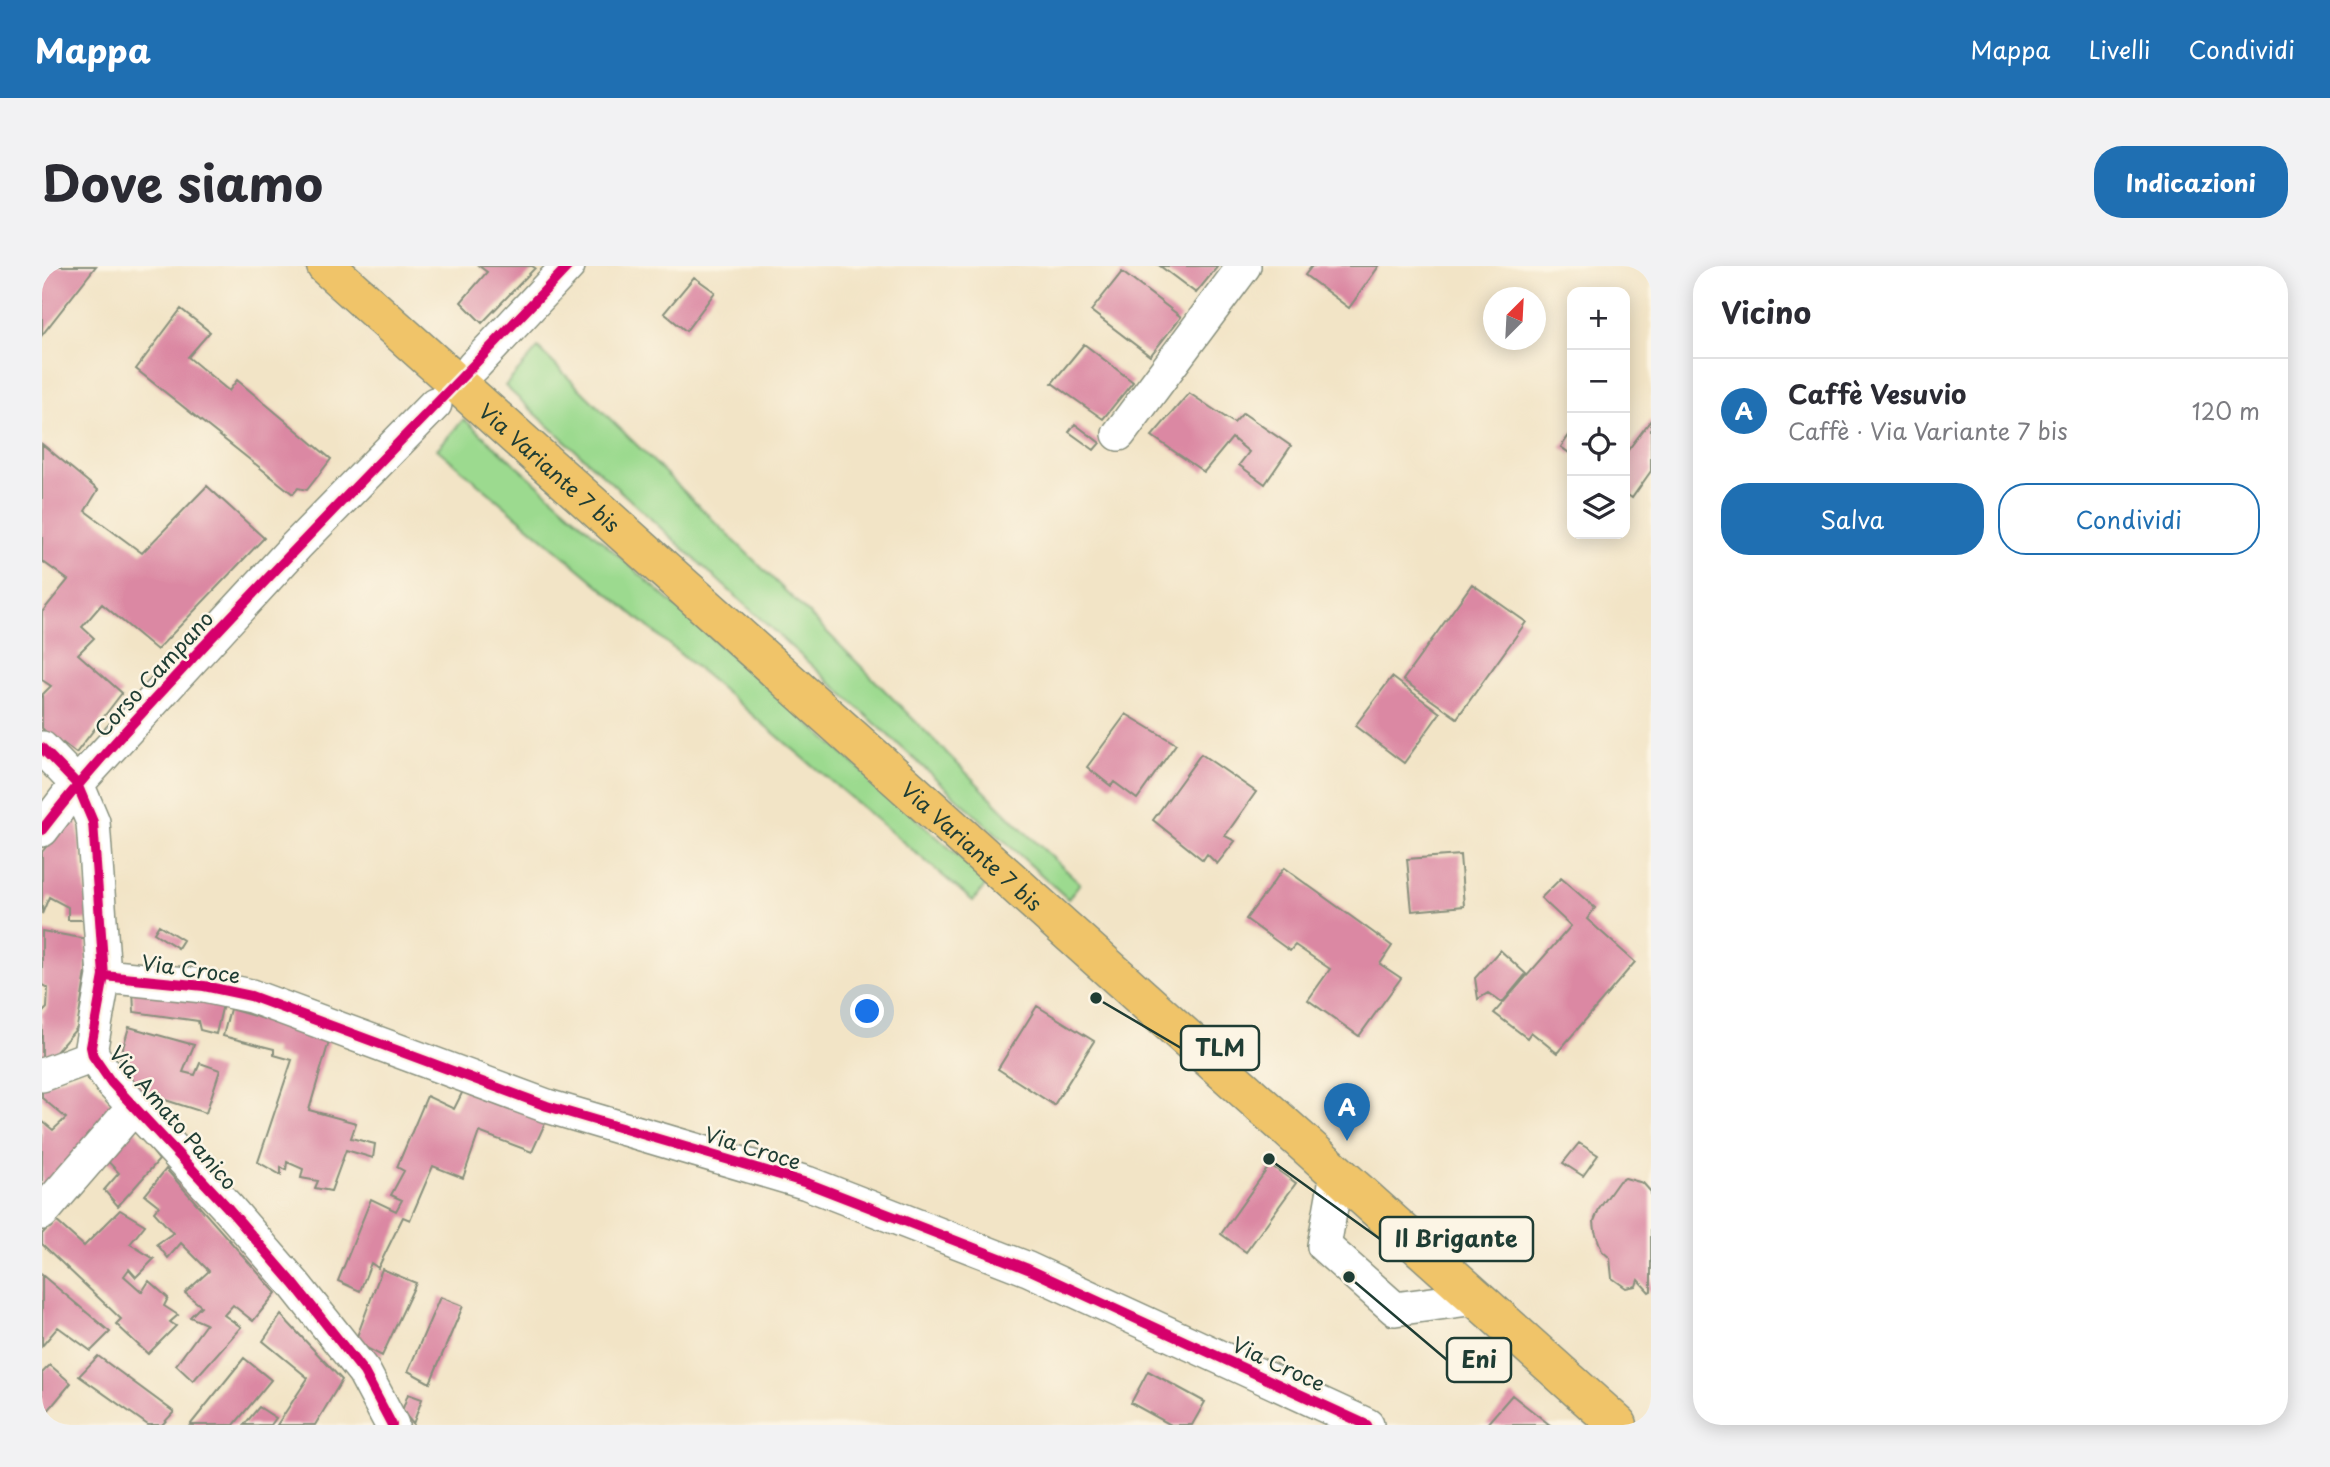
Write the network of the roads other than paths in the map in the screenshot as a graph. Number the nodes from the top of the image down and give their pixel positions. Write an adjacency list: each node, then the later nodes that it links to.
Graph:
1 (326, 266): 14 (main road, Via Variante 7 bis)
2 (568, 266): 4 (street)
3 (1244, 266): 6 (street)
4 (473, 368)
5 (436, 404): 8 (street, Corso Campano)
6 (1119, 434)
7 (42, 748): 8 (street)
8 (77, 784): 9 (street, Corso Campano); 10 (street, Via Amato Panico)
9 (42, 830)
10 (104, 976): 11 (street, Via Amato Panico); 18 (street, Via Croce)
11 (93, 1056): 12 (street); 13 (street, Via Amato Panico)
12 (42, 1074)
13 (134, 1107): 15 (street); 17 (street, Via Amato Panico)
14 (1337, 1173): 16 (main road, Via Variante 7 bis); 16 (street)
15 (42, 1213)
16 (1476, 1298): 19 (main road, Via Variante 7 bis)
17 (392, 1425)
18 (1367, 1425)
19 (1618, 1425)

